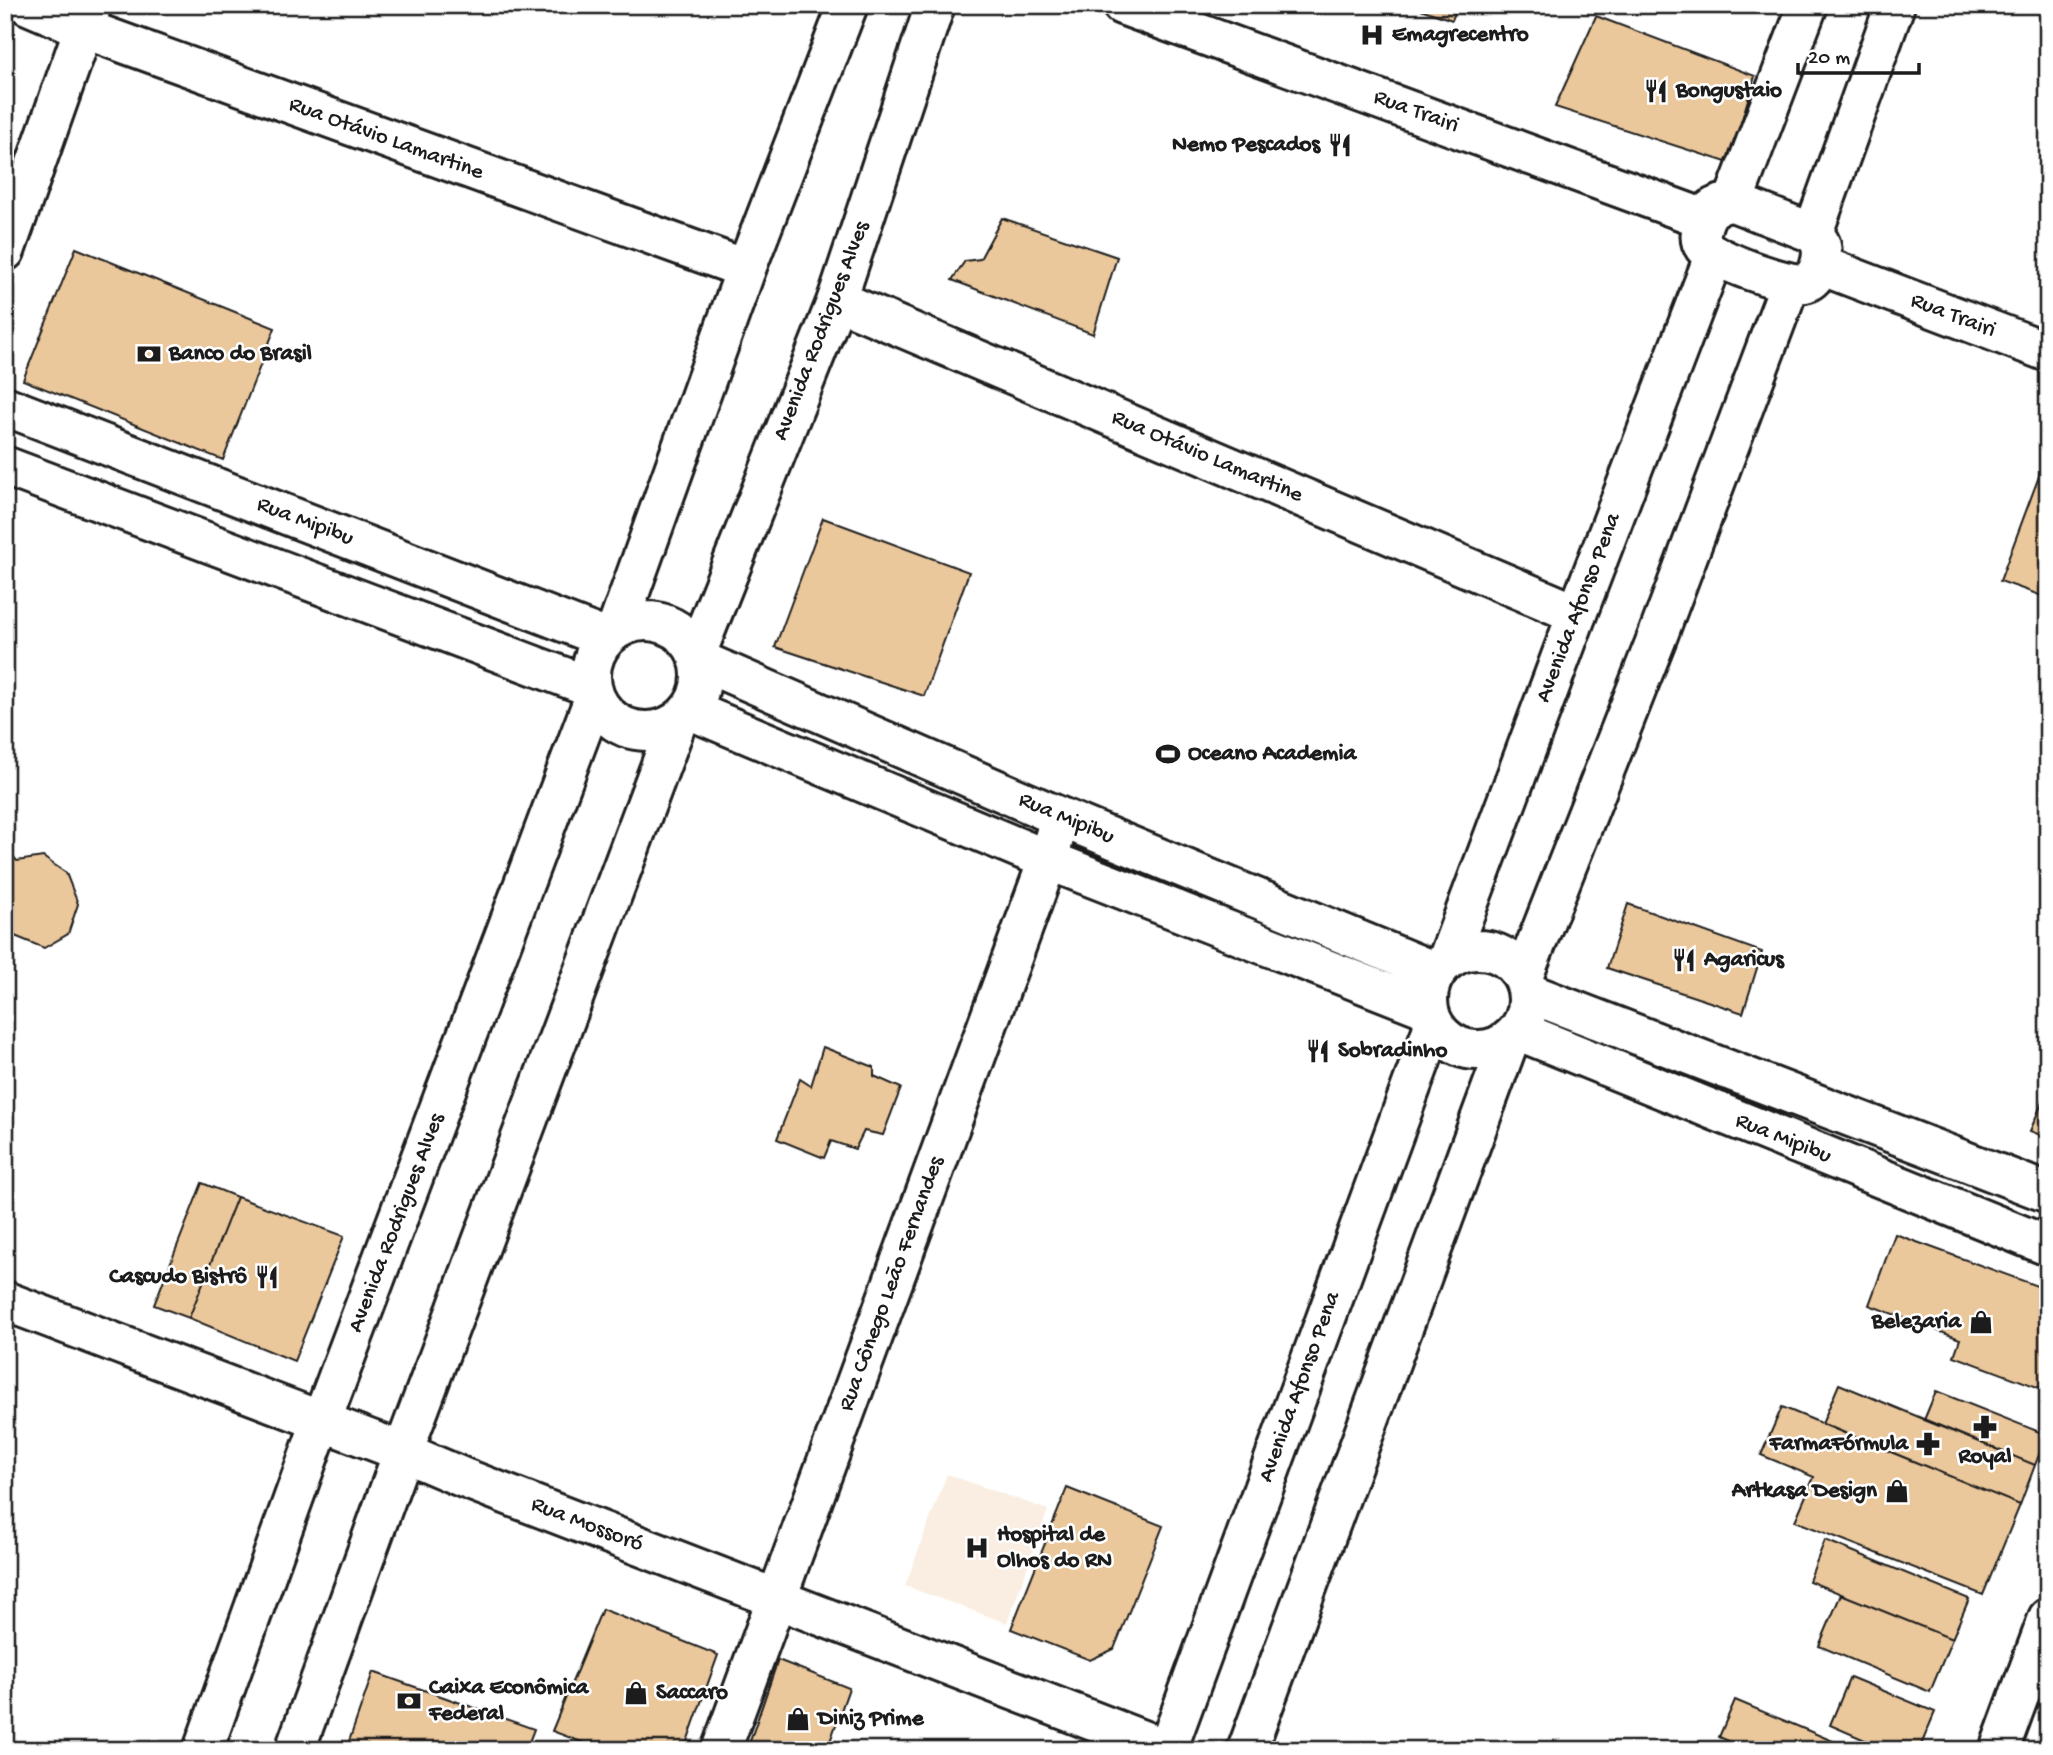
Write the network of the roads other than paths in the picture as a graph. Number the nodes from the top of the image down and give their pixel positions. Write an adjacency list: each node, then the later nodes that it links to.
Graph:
1 (9, 5): 8 (main road)
2 (28, 5): 9 (main road, Rua Otávio Lamartine)
3 (848, 5): 14 (main road)
4 (935, 5): 15 (main road, Avenida Rodrigues Alves)
5 (1125, 5): 10 (main road, Rua Trairi)
6 (1808, 5): 10 (main road)
7 (1895, 5): 13 (main road)
8 (5, 16)
9 (87, 17): 11 (main road); 14 (main road, Rua Otávio Lamartine)
10 (1719, 210): 12 (main road); 13 (main road, Rua Trairi)
11 (5, 251)
12 (1714, 256): 13 (main road); 19 (main road, Avenida Afonso Pena)
13 (1808, 260): 16 (main road, Rua Trairi); 27 (main road)
14 (746, 269): 20 (main road)
15 (837, 300): 19 (main road, Rua Otávio Lamartine); 21 (main road, Avenida Rodrigues Alves)
16 (2048, 352)
17 (5, 406): 20 (main road, Rua Mipibu)
18 (5, 466): 22 (main road)
19 (1577, 614): 26 (main road, Avenida Afonso Pena)
20 (611, 633): 21 (main road); 22 (main road)
21 (698, 656): 23 (main road); 24 (main road, Rua Mipibu)
22 (592, 692): 23 (main road); 33 (main road, Avenida Rodrigues Alves)
23 (684, 716): 25 (main road, Rua Mipibu); 34 (main road)
24 (1060, 817): 25 (main road, Rua Cônego Leão Fernandes); 26 (main road, Rua Mipibu)
25 (1048, 860): 28 (main road, Rua Mipibu); 35 (main road, Rua Cônego Leão Fernandes)
26 (1442, 966): 27 (main road); 28 (main road)
27 (1526, 985): 29 (main road); 30 (main road, Rua Mipibu)
28 (1431, 1017): 29 (main road); 40 (main road, Avenida Afonso Pena)
29 (1514, 1036): 31 (main road, Rua Mipibu); 41 (main road)
30 (2048, 1193)
31 (2048, 1246)
32 (5, 1301): 33 (main road, Rua Mossoró)
33 (321, 1422): 34 (main road, Rua Mossoró); 37 (main road, Avenida Rodrigues Alves)
34 (403, 1452): 35 (main road, Rua Mossoró); 38 (main road)
35 (777, 1599): 39 (main road, Rua Cônego Leão Fernandes); 40 (main road, Rua Mossoró)
36 (2048, 1618): 42 (main road)
37 (203, 1750)
38 (295, 1750)
39 (720, 1750)
40 (1167, 1750)
41 (1247, 1750)
42 (1999, 1750)

